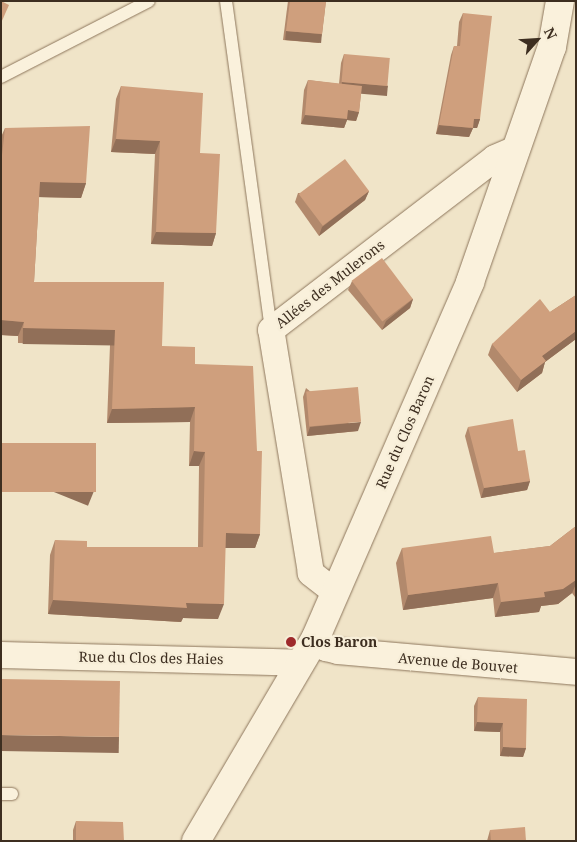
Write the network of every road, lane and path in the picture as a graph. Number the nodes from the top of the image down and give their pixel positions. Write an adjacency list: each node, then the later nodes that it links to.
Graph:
1 (149, 1): 4 (lane)
2 (226, 1): 6 (lane)
3 (560, 1): 5 (street, Rue du Clos Baron)
4 (1, 77)
5 (516, 149): 6 (street, Allées des Mulerons); 7 (street, Rue du Clos Baron)
6 (271, 330): 7 (street, Allées des Mulerons)
7 (335, 592): 8 (street, Rue du Clos Baron)
8 (316, 637): 10 (street, Rue du Clos Baron); 11 (street, Avenue de Bouvet)
9 (1, 655): 10 (street, Rue du Clos des Haies)
10 (301, 662): 12 (street, Rue du Clos Baron)
11 (576, 672)
12 (196, 841)

